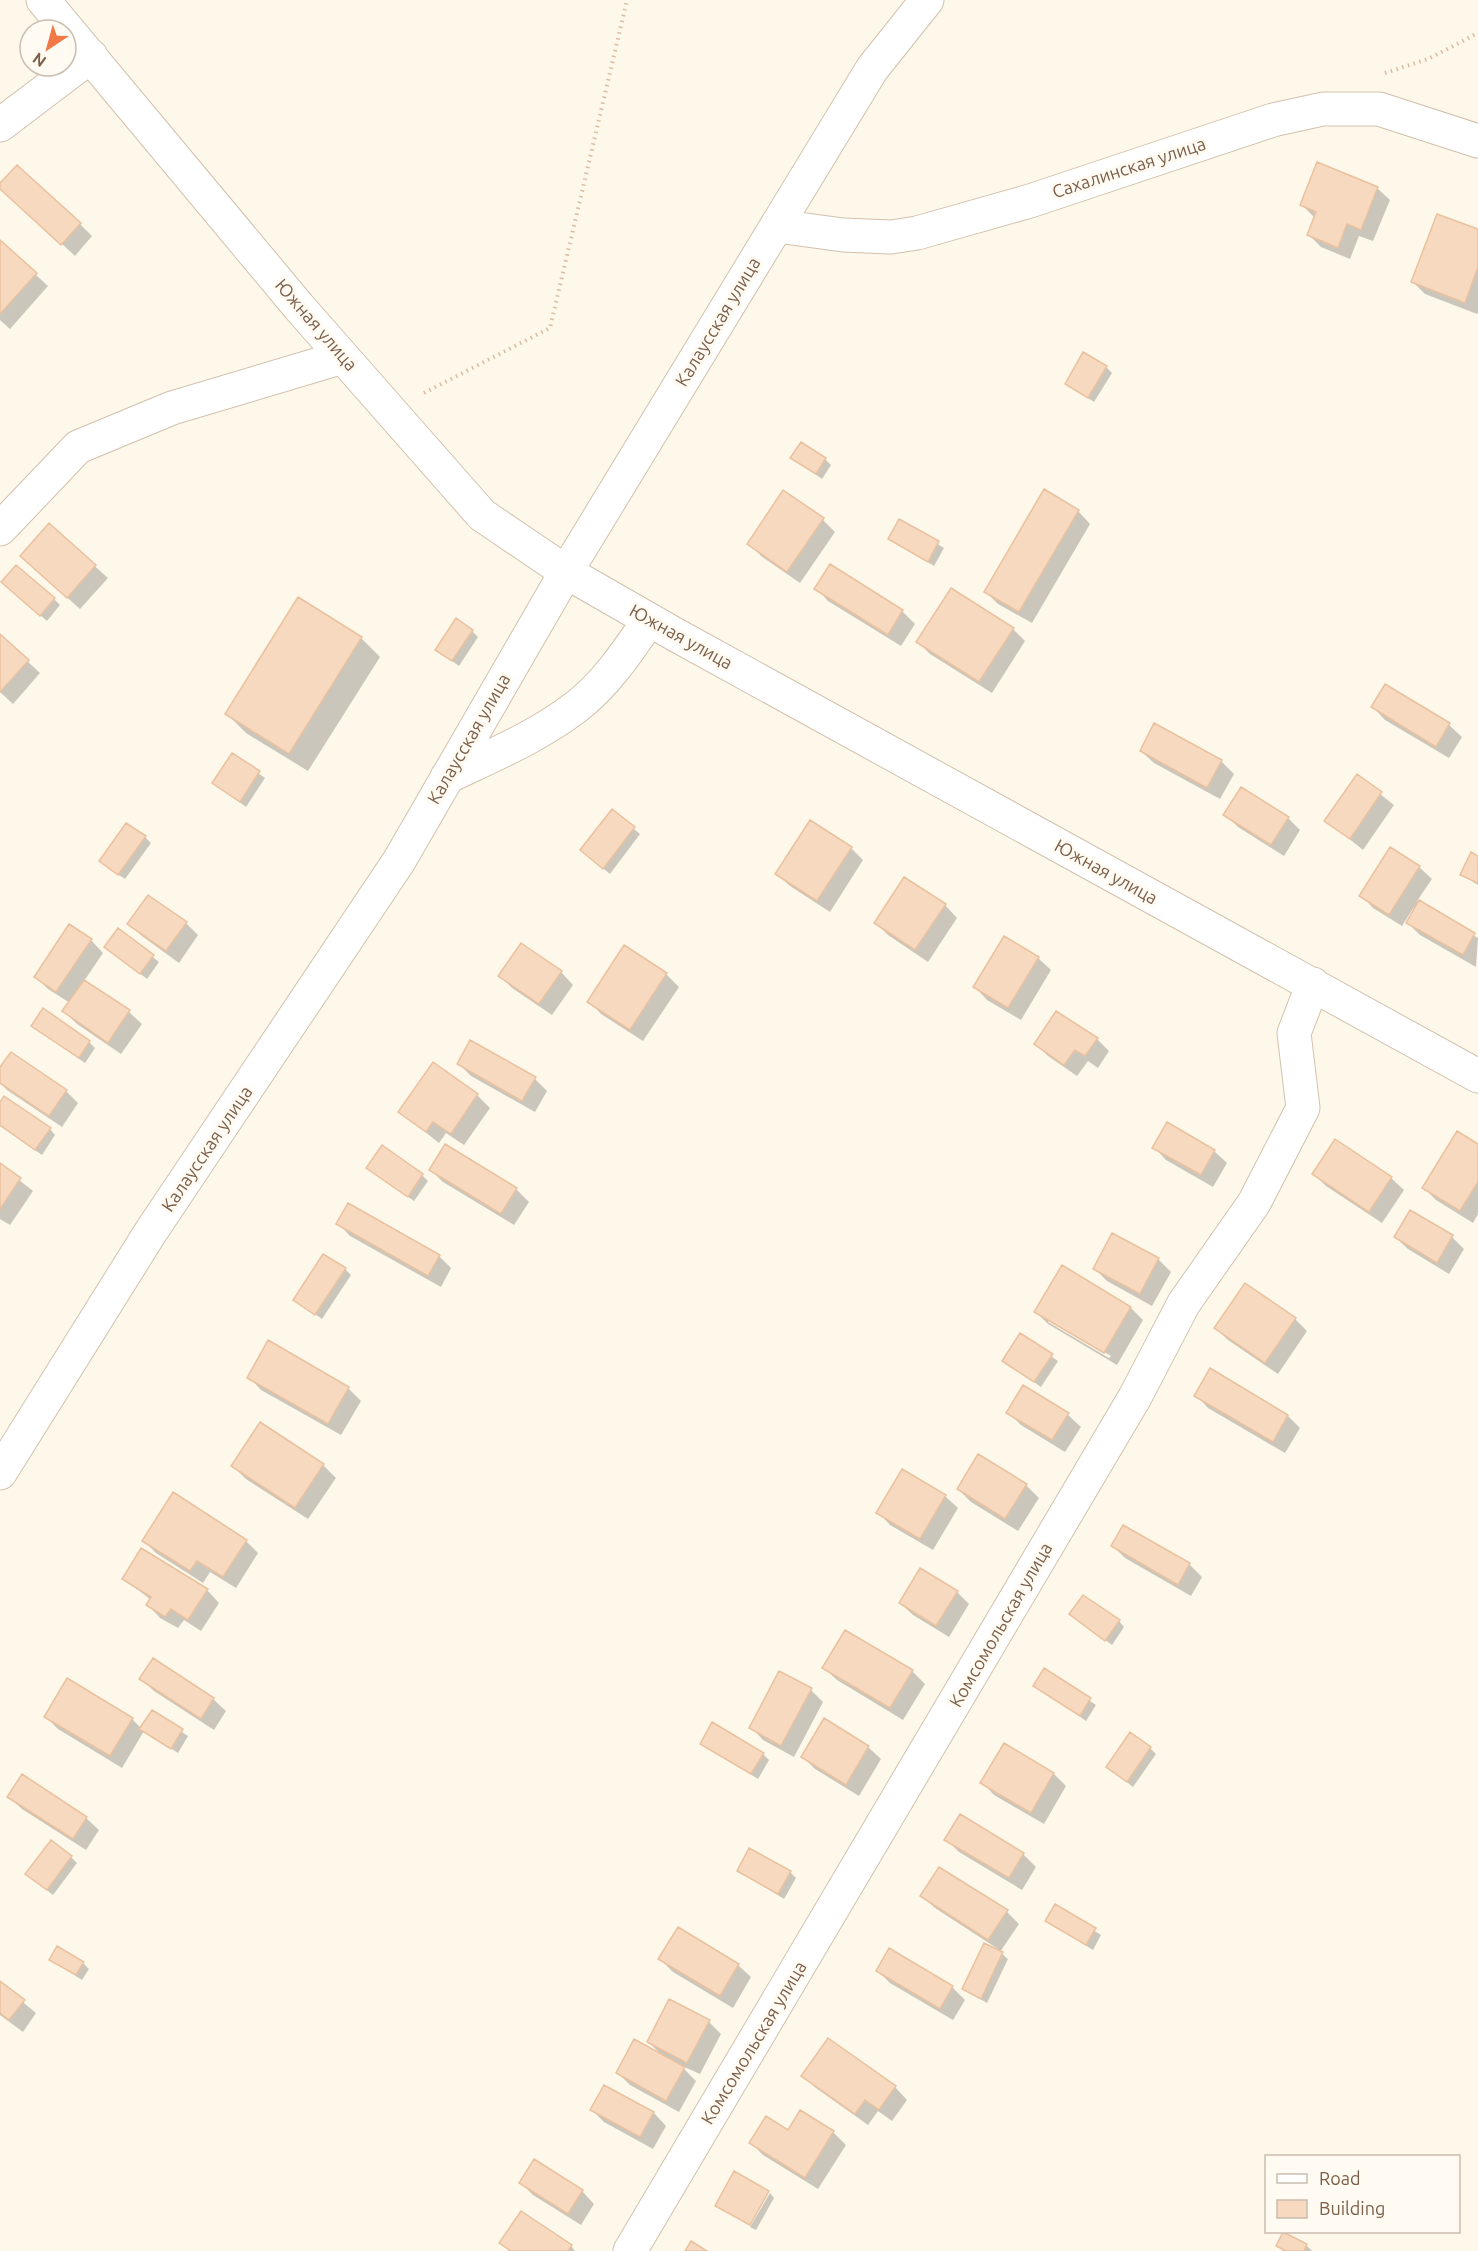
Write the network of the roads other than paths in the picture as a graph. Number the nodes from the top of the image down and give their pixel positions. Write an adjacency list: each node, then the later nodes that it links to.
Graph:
1 (43, 0): 3 (street, Южная улица)
2 (927, 0): 6 (street, Калаусская улица)
3 (91, 56): 4 (street); 7 (street, Южная улица)
4 (0, 125)
5 (1478, 141): 6 (street, Сахалинская улица)
6 (777, 226): 9 (street, Калаусская улица)
7 (343, 357): 8 (street); 9 (street, Южная улица)
8 (0, 530)
9 (566, 572): 10 (street, Южная улица); 11 (street, Калаусская улица)
10 (649, 620): 11 (street); 12 (street, Южная улица)
11 (447, 777): 14 (street, Калаусская улица)
12 (1313, 984): 13 (street, Южная улица); 15 (street, Комсомольская улица)
13 (1478, 1076)
14 (0, 1473)
15 (630, 2251)

